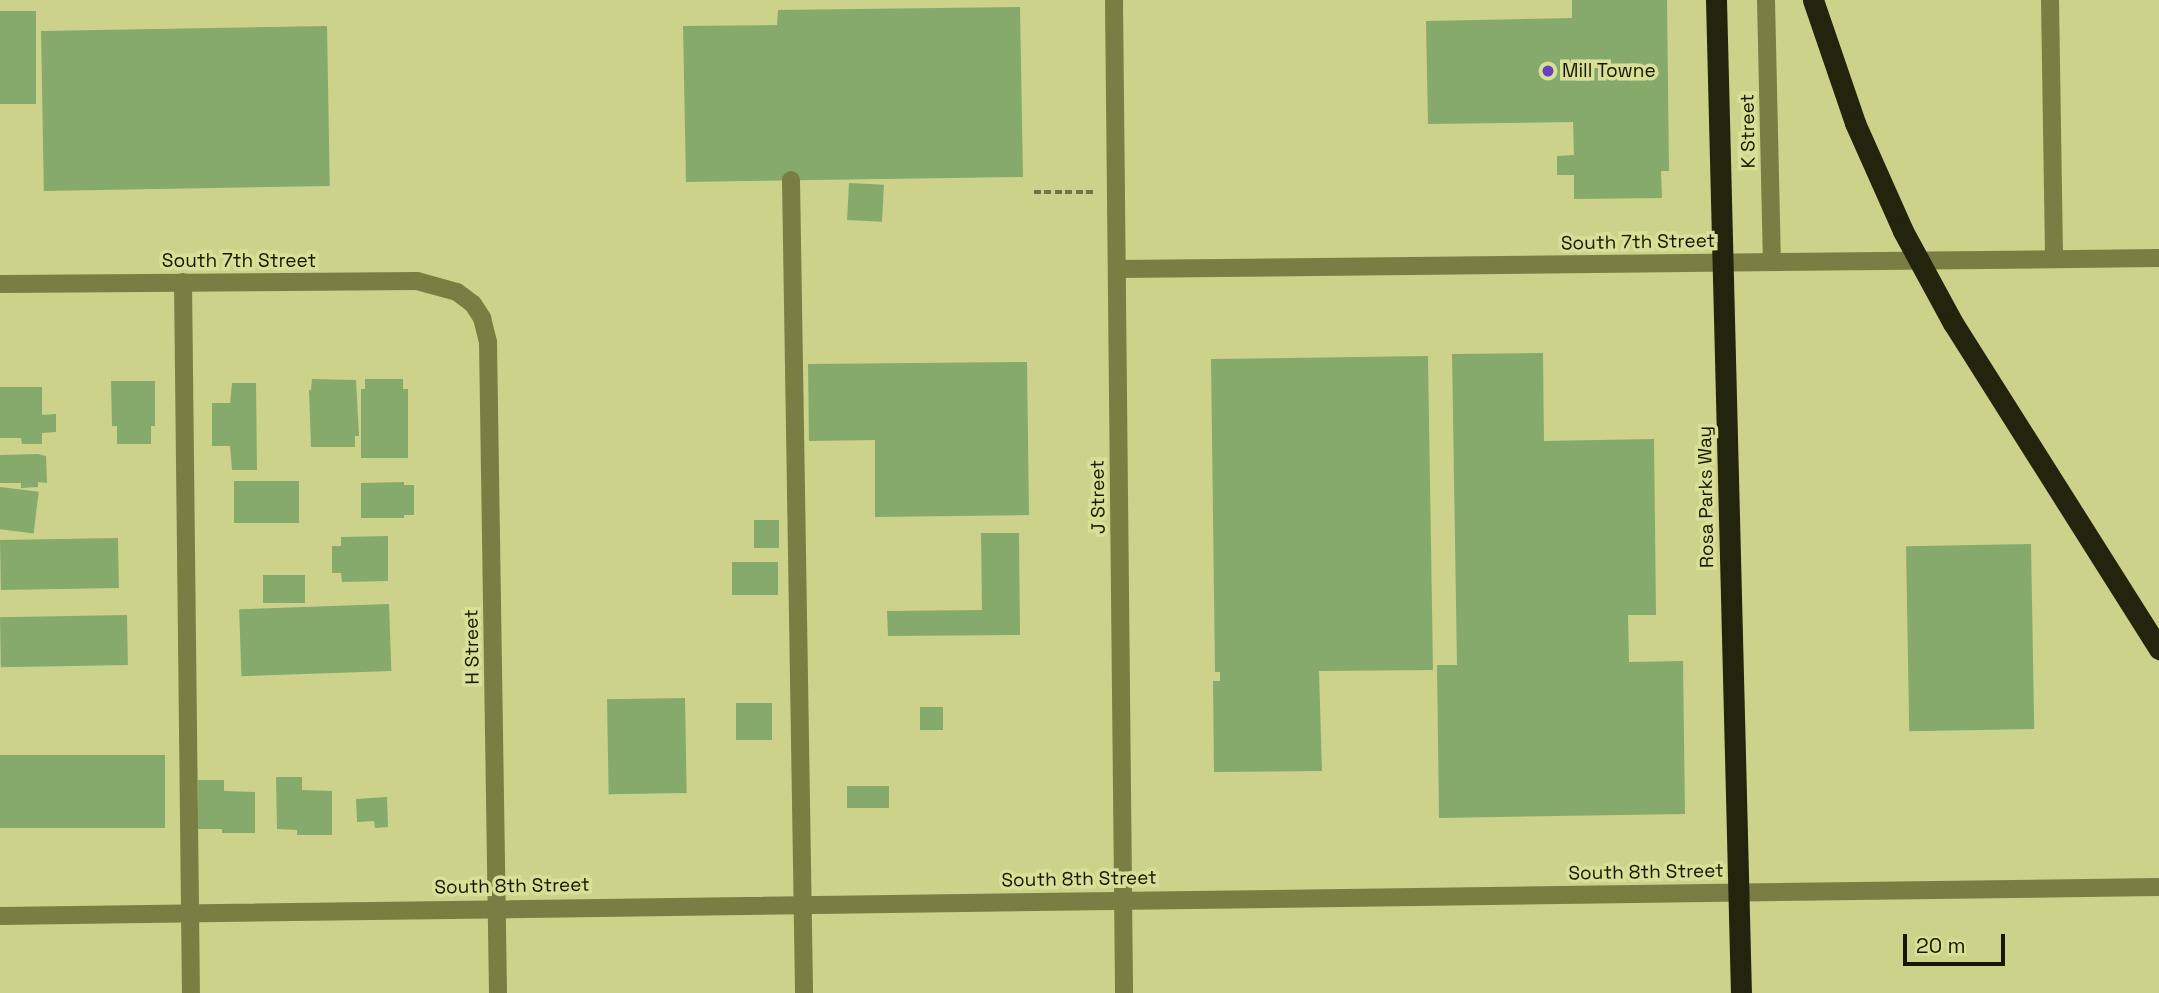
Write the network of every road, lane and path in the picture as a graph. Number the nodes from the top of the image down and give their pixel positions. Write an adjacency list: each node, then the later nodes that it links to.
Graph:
1 (1114, 0): 8 (street, J Street)
2 (1716, 0): 27 (highway, Rosa Parks Way, bridge)
3 (1766, 0): 11 (street, K Street)
4 (1812, 0): 16 (highway, bridge)
5 (2050, 0): 9 (street)
6 (791, 180): 19 (street)
7 (1034, 192): 8 (path)
8 (1115, 192): 12 (street, J Street)
9 (2054, 258): 10 (street, South 7th Street); 11 (street, South 7th Street)
10 (2159, 258)
11 (1772, 261): 12 (street, South 7th Street)
12 (1116, 269): 18 (street, J Street)
13 (183, 282): 14 (street, South 7th Street); 15 (street, South 7th Street); 21 (street)
14 (0, 284)
15 (473, 304): 20 (street, H Street)
16 (2159, 649)
17 (2159, 887): 18 (street, South 8th Street)
18 (1124, 900): 19 (street, South 8th Street); 26 (street, J Street)
19 (804, 904): 20 (street, South 8th Street); 25 (street)
20 (497, 908): 21 (street, South 8th Street); 24 (street, H Street)
21 (189, 911): 22 (street, South 8th Street); 23 (street)
22 (0, 916)
23 (191, 993)
24 (498, 993)
25 (804, 993)
26 (1125, 993)
27 (1741, 993)

